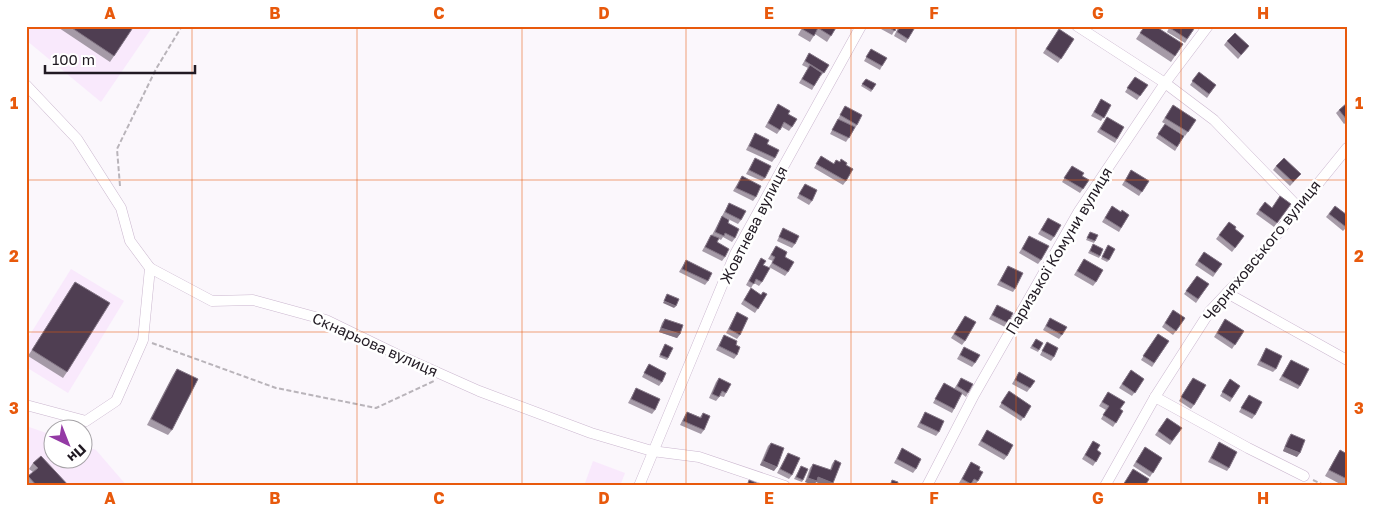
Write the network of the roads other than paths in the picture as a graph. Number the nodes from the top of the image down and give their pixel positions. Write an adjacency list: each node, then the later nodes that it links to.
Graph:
1 (861, 26): 13 (street, Жовтнева вулиця)
2 (1077, 26): 4 (street)
3 (1208, 26): 4 (street, Паризької Комуни вулиця)
4 (1165, 83): 7 (street); 17 (street, Паризької Комуни вулиця)
5 (26, 86): 8 (street)
6 (1347, 148): 7 (street, Черняховського вулиця)
7 (1298, 207): 9 (street, Черняховського вулиця)
8 (150, 268): 12 (street); 13 (street, Скнарьова вулиця)
9 (1227, 293): 10 (street); 11 (street, Черняховського вулиця)
10 (1347, 360)
11 (1155, 397): 14 (street); 18 (street, Черняховського вулиця)
12 (26, 405)
13 (652, 452): 15 (street, Жовтнева вулиця); 16 (street, Скнарьова вулиця)
14 (1304, 476)
15 (639, 486)
16 (785, 486)
17 (927, 486)
18 (1105, 486)

